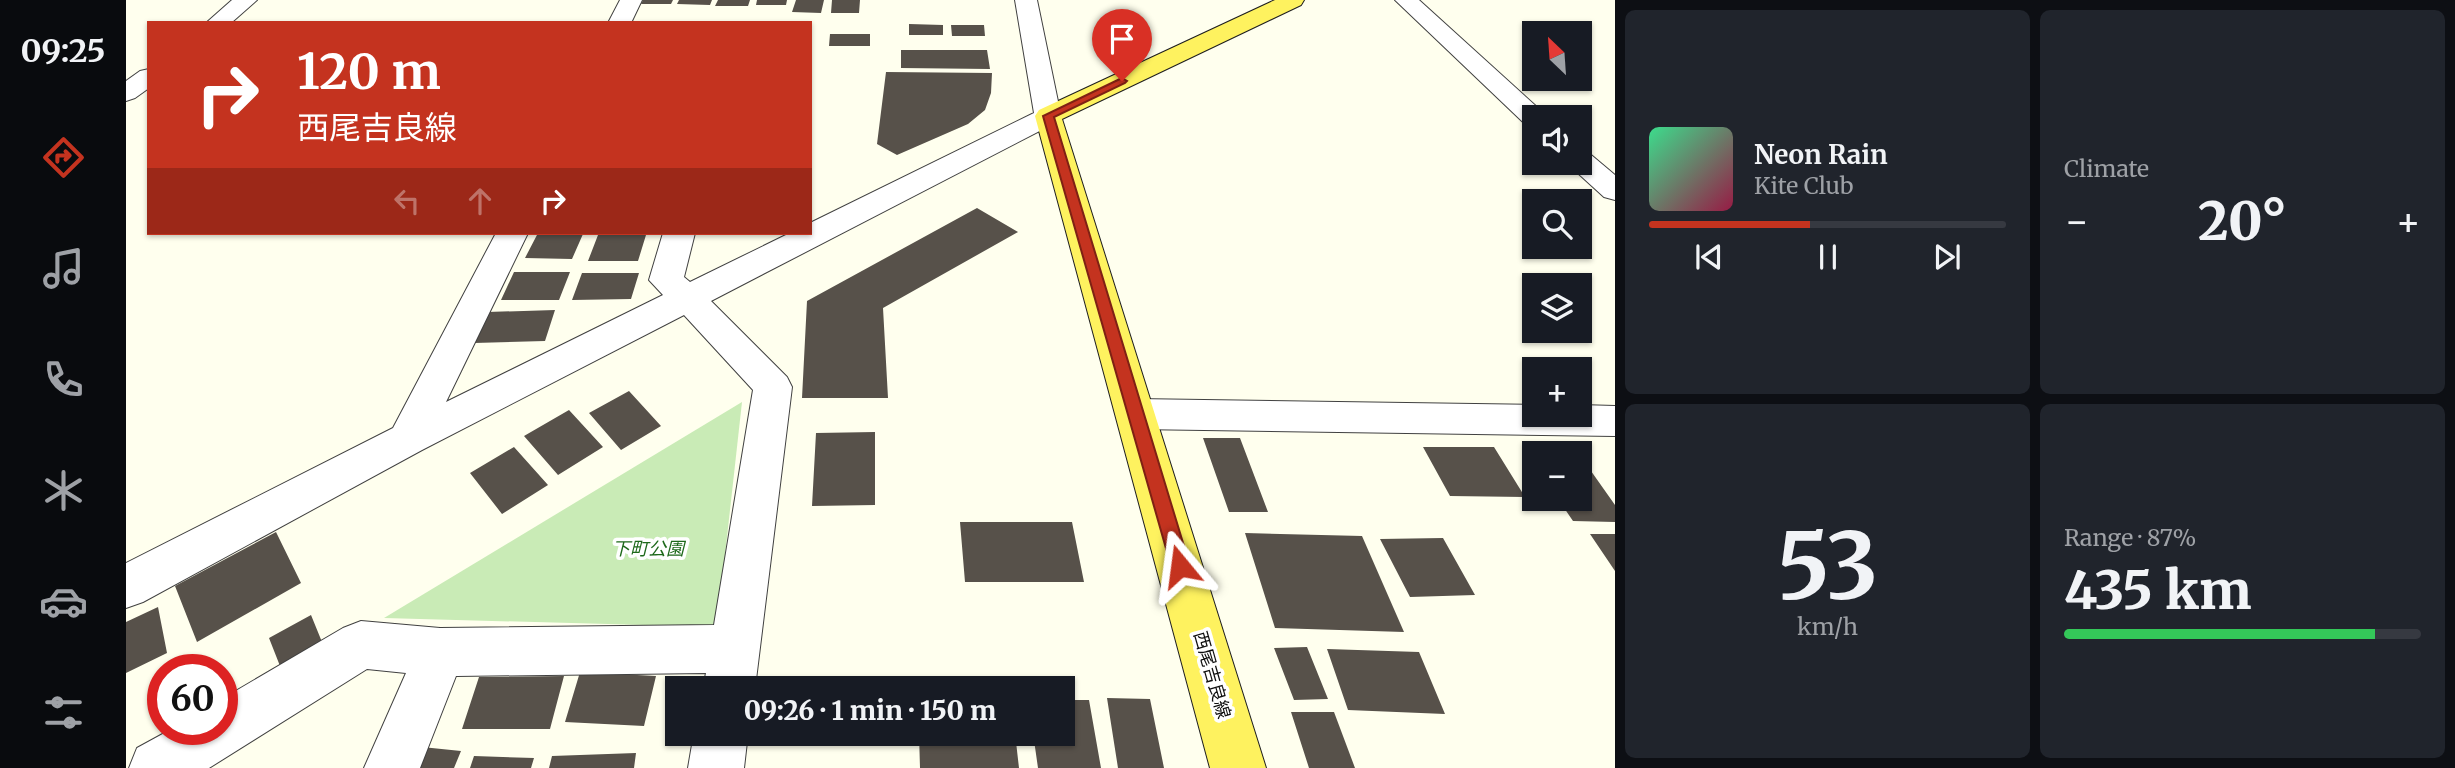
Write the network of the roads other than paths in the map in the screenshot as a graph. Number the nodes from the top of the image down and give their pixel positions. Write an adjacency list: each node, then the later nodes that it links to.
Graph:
1 (246, 0): 6 (street)
2 (631, 0): 7 (street)
3 (1026, 0): 11 (street)
4 (1293, 0): 11 (main road)
5 (1406, 0): 10 (street)
6 (220, 21)
7 (620, 21)
8 (147, 77): 9 (street)
9 (126, 93)
10 (1522, 106)
11 (1048, 116): 16 (street); 17 (main road, 西尾吉良線)
12 (1592, 171): 13 (street)
13 (1615, 191)
14 (511, 235): 19 (street)
15 (678, 235): 16 (street)
16 (688, 298): 19 (street); 22 (street)
17 (1136, 414): 18 (street); 29 (main road, 西尾吉良線)
18 (1615, 421)
19 (408, 439): 20 (street)
20 (126, 587)
21 (440, 652): 22 (street); 23 (street); 27 (street)
22 (732, 668)
23 (238, 719)
24 (196, 745): 26 (street)
25 (719, 746): 28 (street)
26 (158, 768)
27 (392, 768)
28 (716, 768)
29 (1238, 768)

